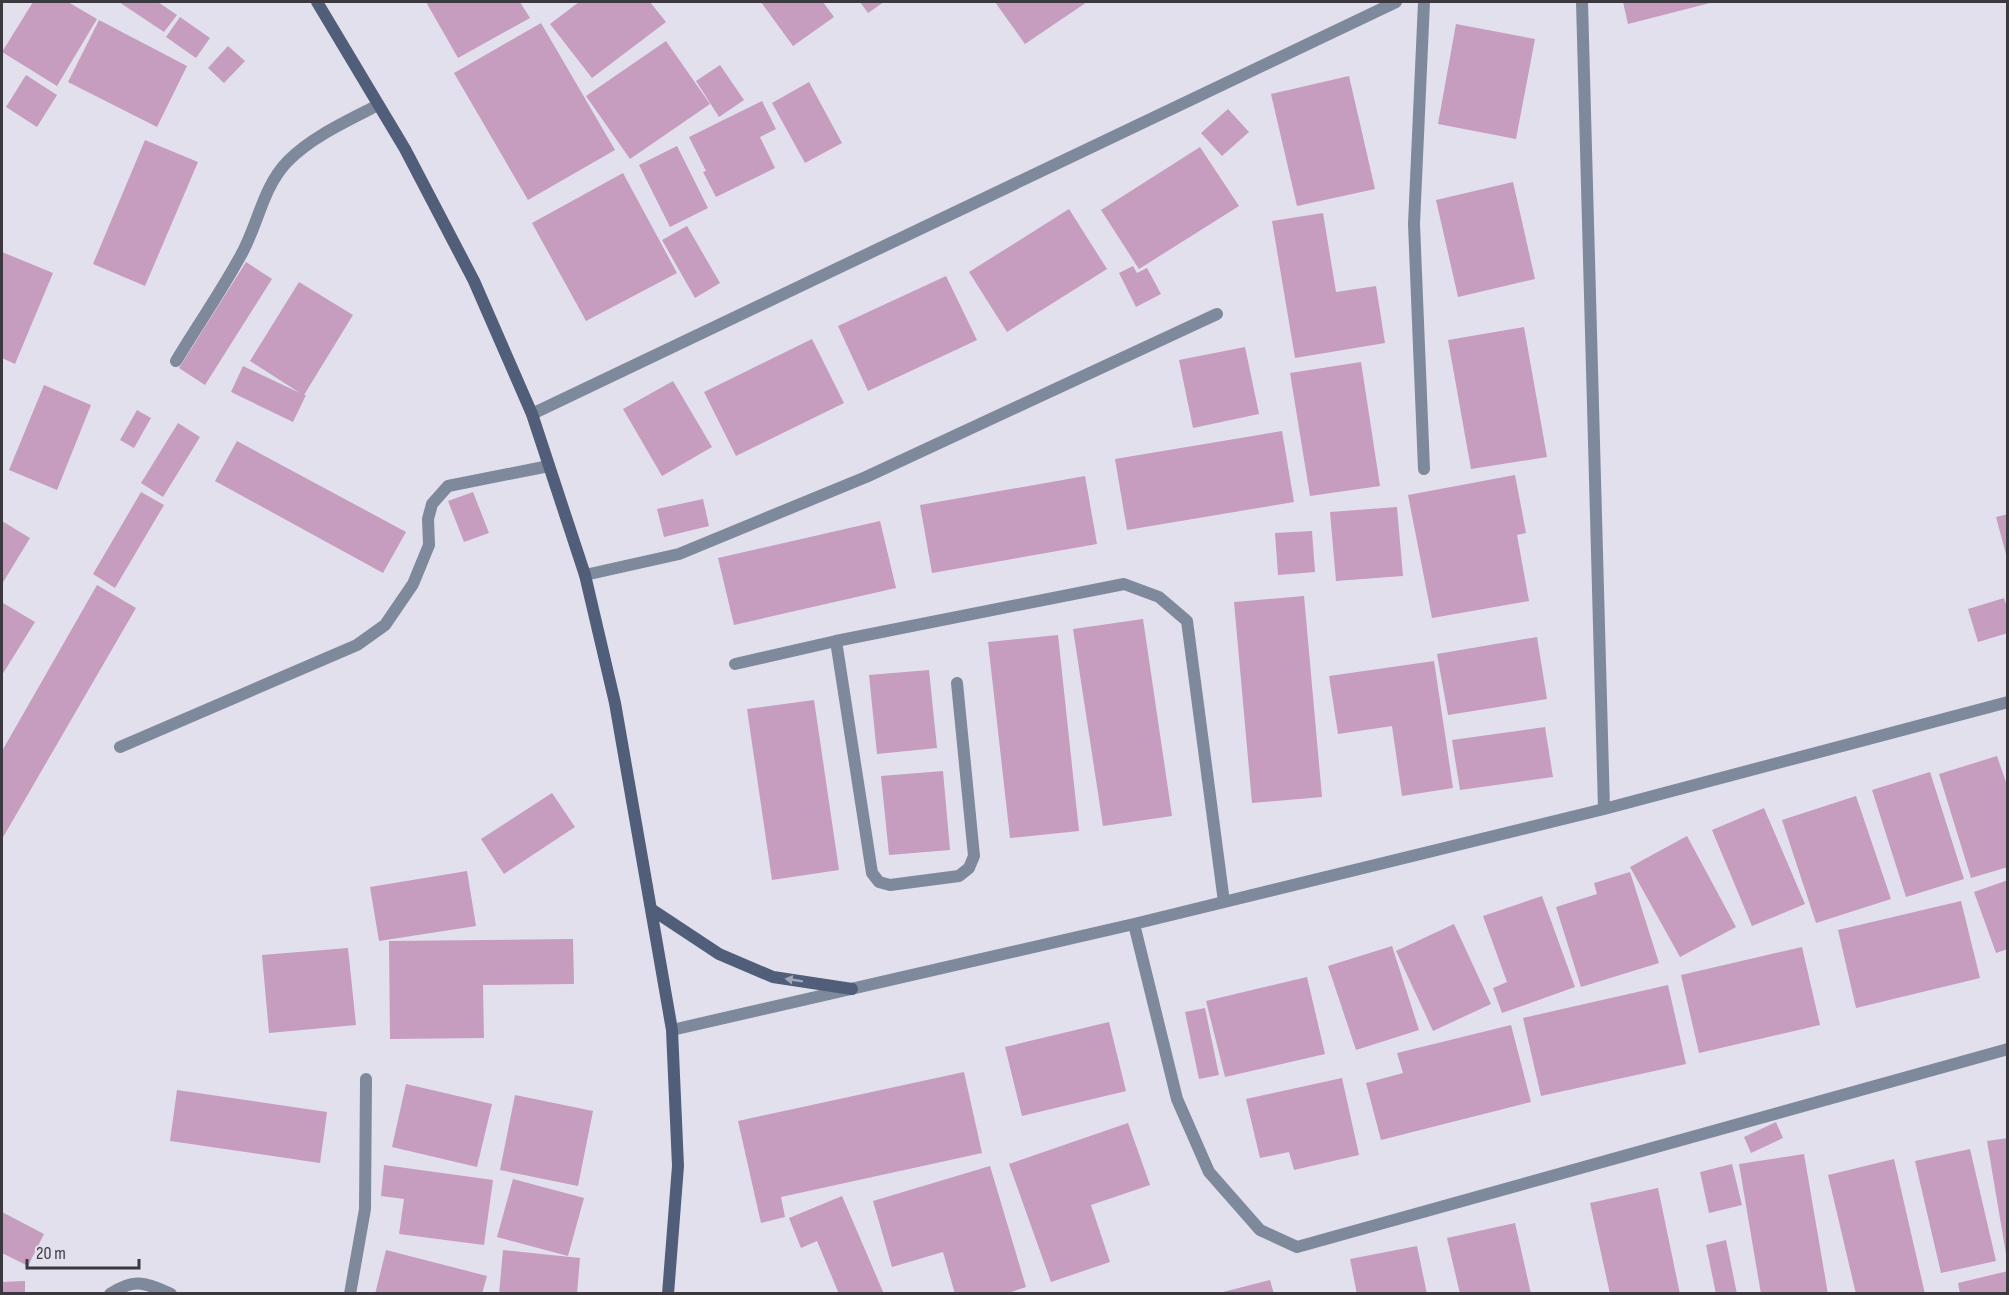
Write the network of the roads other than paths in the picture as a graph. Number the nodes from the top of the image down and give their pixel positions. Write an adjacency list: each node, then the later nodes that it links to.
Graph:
1 (316, 2): 5 (main road)
2 (1396, 2): 8 (street)
3 (1424, 2): 10 (street)
4 (1582, 2): 17 (street)
5 (378, 105): 7 (street); 8 (main road)
6 (1217, 314): 11 (street)
7 (176, 362)
8 (532, 414): 9 (main road)
9 (549, 466): 11 (main road); 16 (street)
10 (1424, 469)
11 (585, 574): 19 (main road)
12 (836, 641): 13 (street); 14 (street); 18 (street)
13 (735, 664)
14 (957, 683)
15 (2007, 702): 17 (street)
16 (120, 747)
17 (1604, 809): 18 (street)
18 (1224, 902): 20 (street)
19 (651, 909): 21 (main road, one-way to 19); 22 (main road)
20 (1134, 924): 21 (street); 23 (street)
21 (852, 989): 22 (street)
22 (672, 1030): 28 (main road)
23 (2007, 1049)
24 (366, 1079): 27 (street)
25 (110, 1293): 26 (street)
26 (171, 1293)
27 (350, 1293)
28 (668, 1293)

